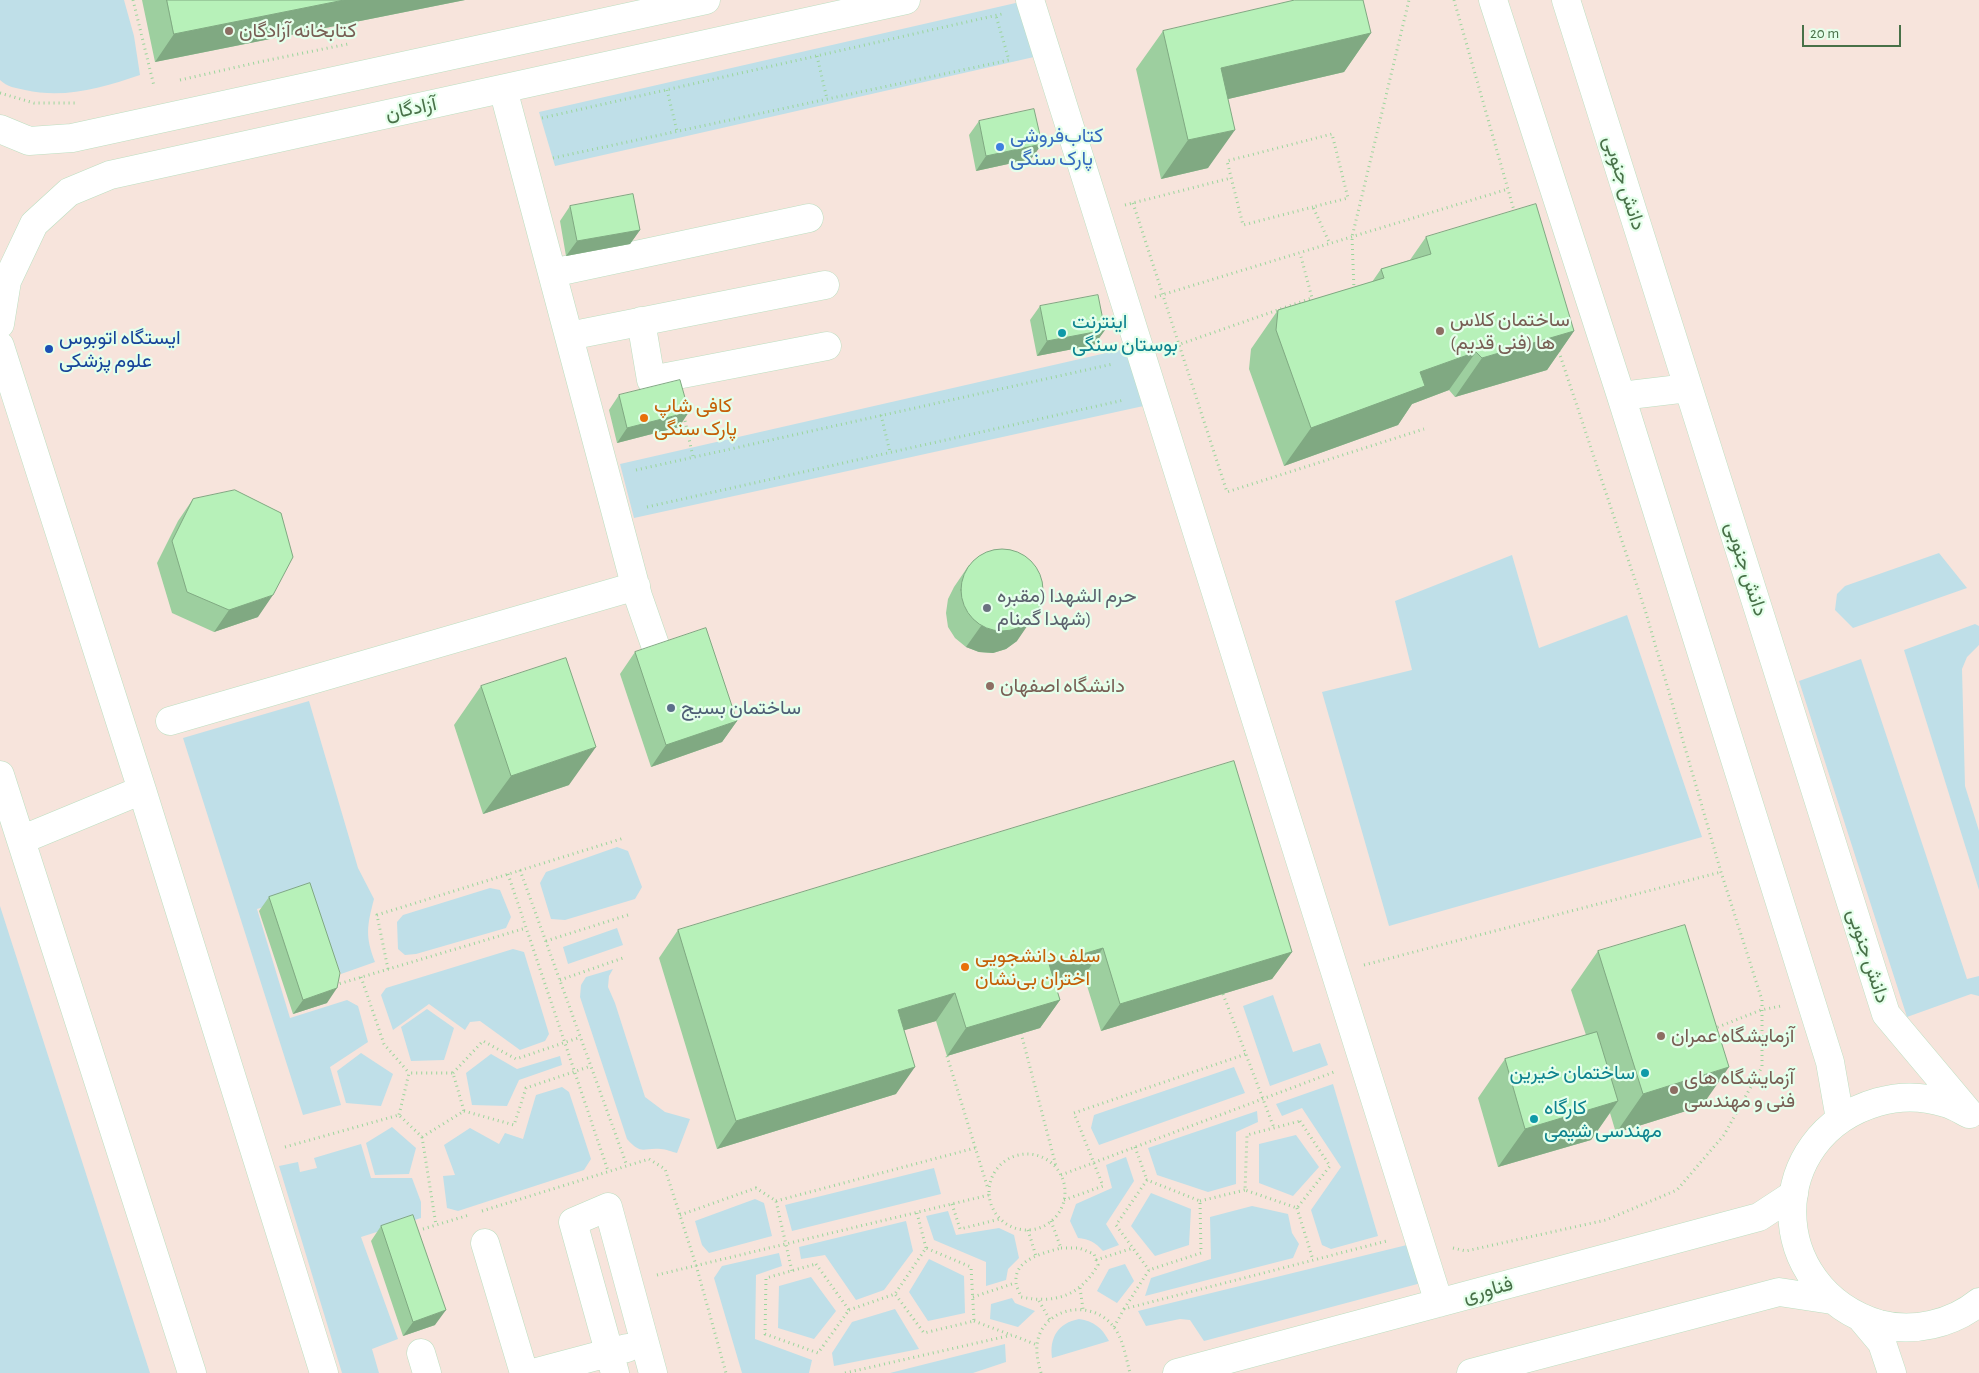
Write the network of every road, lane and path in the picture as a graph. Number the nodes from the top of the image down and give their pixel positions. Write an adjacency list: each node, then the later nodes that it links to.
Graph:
1 (133, 0): 16 (path)
2 (706, 0): 9 (lane)
3 (906, 0): 12 (lane, آزادگان)
4 (1409, 0): 34 (path)
5 (1454, 0): 28 (path)
6 (1493, 0): 53 (lane)
7 (1566, 0): 51 (lane, دانش جنوبی)
8 (1031, 2): 10 (path); 31 (lane)
9 (649, 12): 12 (lane); 24 (lane)
10 (996, 16): 13 (path); 21 (path)
11 (356, 42): 14 (path)
12 (659, 55): 18 (lane, آزادگان)
13 (817, 56): 19 (path); 21 (path)
14 (173, 82)
15 (164, 84): 16 (path)
16 (154, 86): 17 (path)
17 (148, 88)
18 (503, 89): 23 (lane); 43 (lane, آزادگان)
19 (667, 90): 23 (path); 25 (path)
20 (0, 92): 22 (path)
21 (827, 99): 25 (path)
22 (79, 103)
23 (512, 124): 26 (lane)
24 (0, 129)
25 (677, 131): 26 (path)
26 (523, 164): 37 (lane)
27 (1231, 178): 29 (path); 30 (path); 30 (path)
28 (1508, 189): 32 (path); 34 (path)
29 (1133, 203): 31 (path); 39 (path)
30 (1313, 207): 35 (path)
31 (1097, 212): 41 (lane)
32 (1516, 215)
33 (809, 218): 37 (lane)
34 (1352, 237): 35 (path); 40 (path)
35 (1330, 244): 36 (path)
36 (1300, 253): 39 (path); 46 (path)
37 (552, 273): 44 (lane)
38 (826, 285): 42 (lane)
39 (1163, 295): 41 (path); 46 (path)
40 (1354, 299)
41 (1126, 306): 49 (lane)
42 (641, 321): 44 (lane); 50 (lane)
43 (0, 324)
44 (569, 336): 60 (lane)
45 (1556, 343): 68 (path)
46 (1179, 344): 49 (path); 55 (path)
47 (0, 346): 64 (lane)
48 (827, 346): 50 (lane)
49 (1142, 357): 52 (lane); 54 (path)
50 (674, 376): 57 (path)
51 (1688, 388): 53 (lane); 96 (lane, دانش جنوبی)
52 (1153, 393): 56 (path); 75 (lane)
53 (1621, 396): 80 (lane)
54 (882, 415): 56 (path); 57 (path)
55 (1424, 429)
56 (890, 452): 59 (path)
57 (694, 457): 58 (path)
58 (635, 470)
59 (646, 508)
60 (636, 586): 61 (lane); 62 (lane)
61 (660, 662)
62 (170, 721)
63 (0, 775): 66 (lane)
64 (142, 790): 66 (lane); 102 (lane)
65 (624, 838): 67 (path)
66 (21, 840): 156 (lane)
67 (520, 870): 69 (path); 72 (path)
68 (1722, 872): 75 (path); 81 (path)
69 (508, 874): 71 (path); 74 (path)
70 (631, 914): 72 (path)
71 (526, 928): 74 (path); 85 (path)
72 (546, 941): 77 (path)
73 (623, 958): 77 (path)
74 (388, 969): 76 (path)
75 (1336, 973): 124 (lane)
76 (361, 977): 78 (path); 91 (path)
77 (560, 980): 84 (path)
78 (330, 987)
79 (1223, 994): 86 (path)
80 (1810, 999): 81 (path); 97 (lane)
81 (1761, 1010): 82 (path); 124 (path)
82 (1708, 1031)
83 (1021, 1033): 105 (path)
84 (580, 1037): 85 (path); 88 (path)
85 (565, 1043): 90 (path); 92 (path)
86 (1246, 1054): 93 (path); 103 (path)
87 (946, 1056): 101 (path)
88 (591, 1066): 90 (path); 104 (path)
89 (1339, 1070): 93 (path)
90 (574, 1071): 94 (path); 106 (path)
91 (409, 1072): 92 (path); 95 (path)
92 (454, 1073): 94 (path)
93 (1263, 1099): 98 (path); 100 (path)
94 (464, 1112): 99 (path)
95 (399, 1115): 99 (path); 102 (path)
96 (1975, 1118): 97 (lane)
97 (1840, 1119): 111 (lane)
98 (1274, 1128): 110 (path); 117 (path)
99 (422, 1137): 122 (path)
100 (1135, 1147): 103 (path); 108 (path)
101 (975, 1148): 109 (path); 115 (path)
102 (256, 1155): 157 (lane)
103 (1093, 1163): 107 (path); 113 (path)
104 (627, 1166)
105 (1057, 1169): 107 (path); 109 (path)
106 (608, 1171)
107 (1061, 1175): 113 (path)
108 (1148, 1180): 114 (path); 129 (path)
109 (988, 1190): 112 (path)
110 (1245, 1190): 114 (path); 117 (path)
111 (1794, 1194): 141 (lane); 144 (lane, فناوری)
112 (989, 1195): 116 (path); 120 (path)
113 (1064, 1200): 121 (path)
114 (1200, 1200): 133 (path)
115 (776, 1201): 119 (path); 126 (path)
116 (952, 1204): 118 (path); 120 (path)
117 (1297, 1208): 132 (path)
118 (917, 1213): 126 (path); 127 (path)
119 (680, 1215)
120 (1000, 1219): 123 (path)
121 (1052, 1221): 123 (path); 128 (path)
122 (436, 1226)
123 (1028, 1230): 130 (path)
124 (1419, 1240): 132 (path); 144 (lane)
125 (485, 1242): 158 (lane)
126 (786, 1244): 134 (path); 135 (path)
127 (926, 1248): 139 (path); 140 (path)
128 (1060, 1248): 130 (path); 131 (path)
129 (1133, 1248): 131 (path); 133 (path)
130 (1036, 1256): 136 (path)
131 (1096, 1260): 137 (path)
132 (1313, 1260): 146 (path)
133 (1149, 1270): 146 (path)
134 (792, 1271): 147 (path); 147 (path)
135 (628, 1282): 138 (lane); 138 (lane); 153 (lane)
136 (1016, 1283): 140 (path); 142 (path)
137 (1080, 1288): 142 (path); 145 (path)
138 (592, 1289): 155 (lane)
139 (894, 1294): 147 (path); 150 (path)
140 (973, 1297): 150 (path)
141 (1832, 1300): 148 (lane); 165 (lane)
142 (1039, 1301): 149 (path)
143 (1979, 1302): 148 (lane)
144 (1439, 1303): 164 (lane, فناوری)
145 (1083, 1309): 149 (path); 151 (path)
146 (1124, 1309): 151 (path)
147 (848, 1310)
148 (1861, 1318): 166 (lane)
149 (1050, 1320): 154 (path)
150 (974, 1321): 152 (path)
151 (1114, 1327): 163 (path)
152 (1012, 1336): 154 (path); 161 (path)
153 (645, 1344): 155 (lane); 160 (lane)
154 (1037, 1345): 162 (path)
155 (612, 1363): 159 (lane)
156 (192, 1373)
157 (324, 1373)
158 (524, 1373)
159 (533, 1373)
160 (653, 1373)
161 (845, 1373)
162 (1040, 1373)
163 (1130, 1373)
164 (1177, 1373)
165 (1471, 1373)
166 (1892, 1373)

